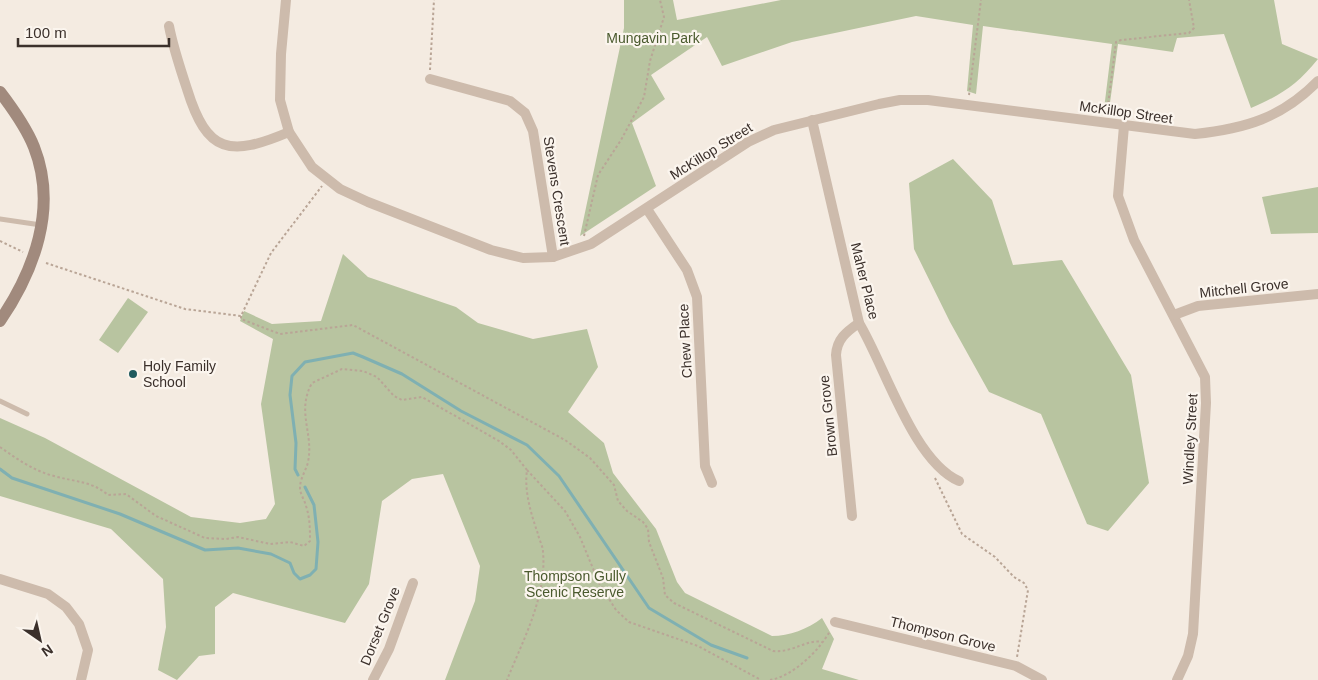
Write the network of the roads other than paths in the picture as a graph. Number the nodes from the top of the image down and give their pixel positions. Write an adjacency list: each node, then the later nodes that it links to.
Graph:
1 (286, 0): 8 (street, McKillop Street)
2 (169, 26): 8 (street)
3 (430, 79): 12 (street, Stevens Crescent)
4 (1318, 81): 7 (street, McKillop Street)
5 (0, 92): 11 (main road)
6 (812, 120): 7 (street, McKillop Street); 9 (street, McKillop Street); 16 (street, Maher Place)
7 (1124, 126): 14 (street, Windley Street)
8 (289, 132): 12 (street, McKillop Street)
9 (647, 209): 12 (street, McKillop Street); 20 (street, Chew Place)
10 (0, 220): 11 (lane)
11 (42, 225): 15 (main road)
12 (553, 257)
13 (1318, 294): 14 (street, Mitchell Grove)
14 (1174, 315): 28 (street, Windley Street)
15 (0, 321)
16 (859, 323): 19 (street, Maher Place); 21 (street, Brown Grove)
17 (0, 401): 18 (lane)
18 (27, 414)
19 (959, 482)
20 (712, 483)
21 (852, 516)
22 (0, 579): 25 (street)
23 (413, 583): 26 (street, Dorset Grove)
24 (835, 622): 27 (street, Thompson Grove)
25 (80, 680)
26 (373, 680)
27 (1042, 680)
28 (1177, 680)

